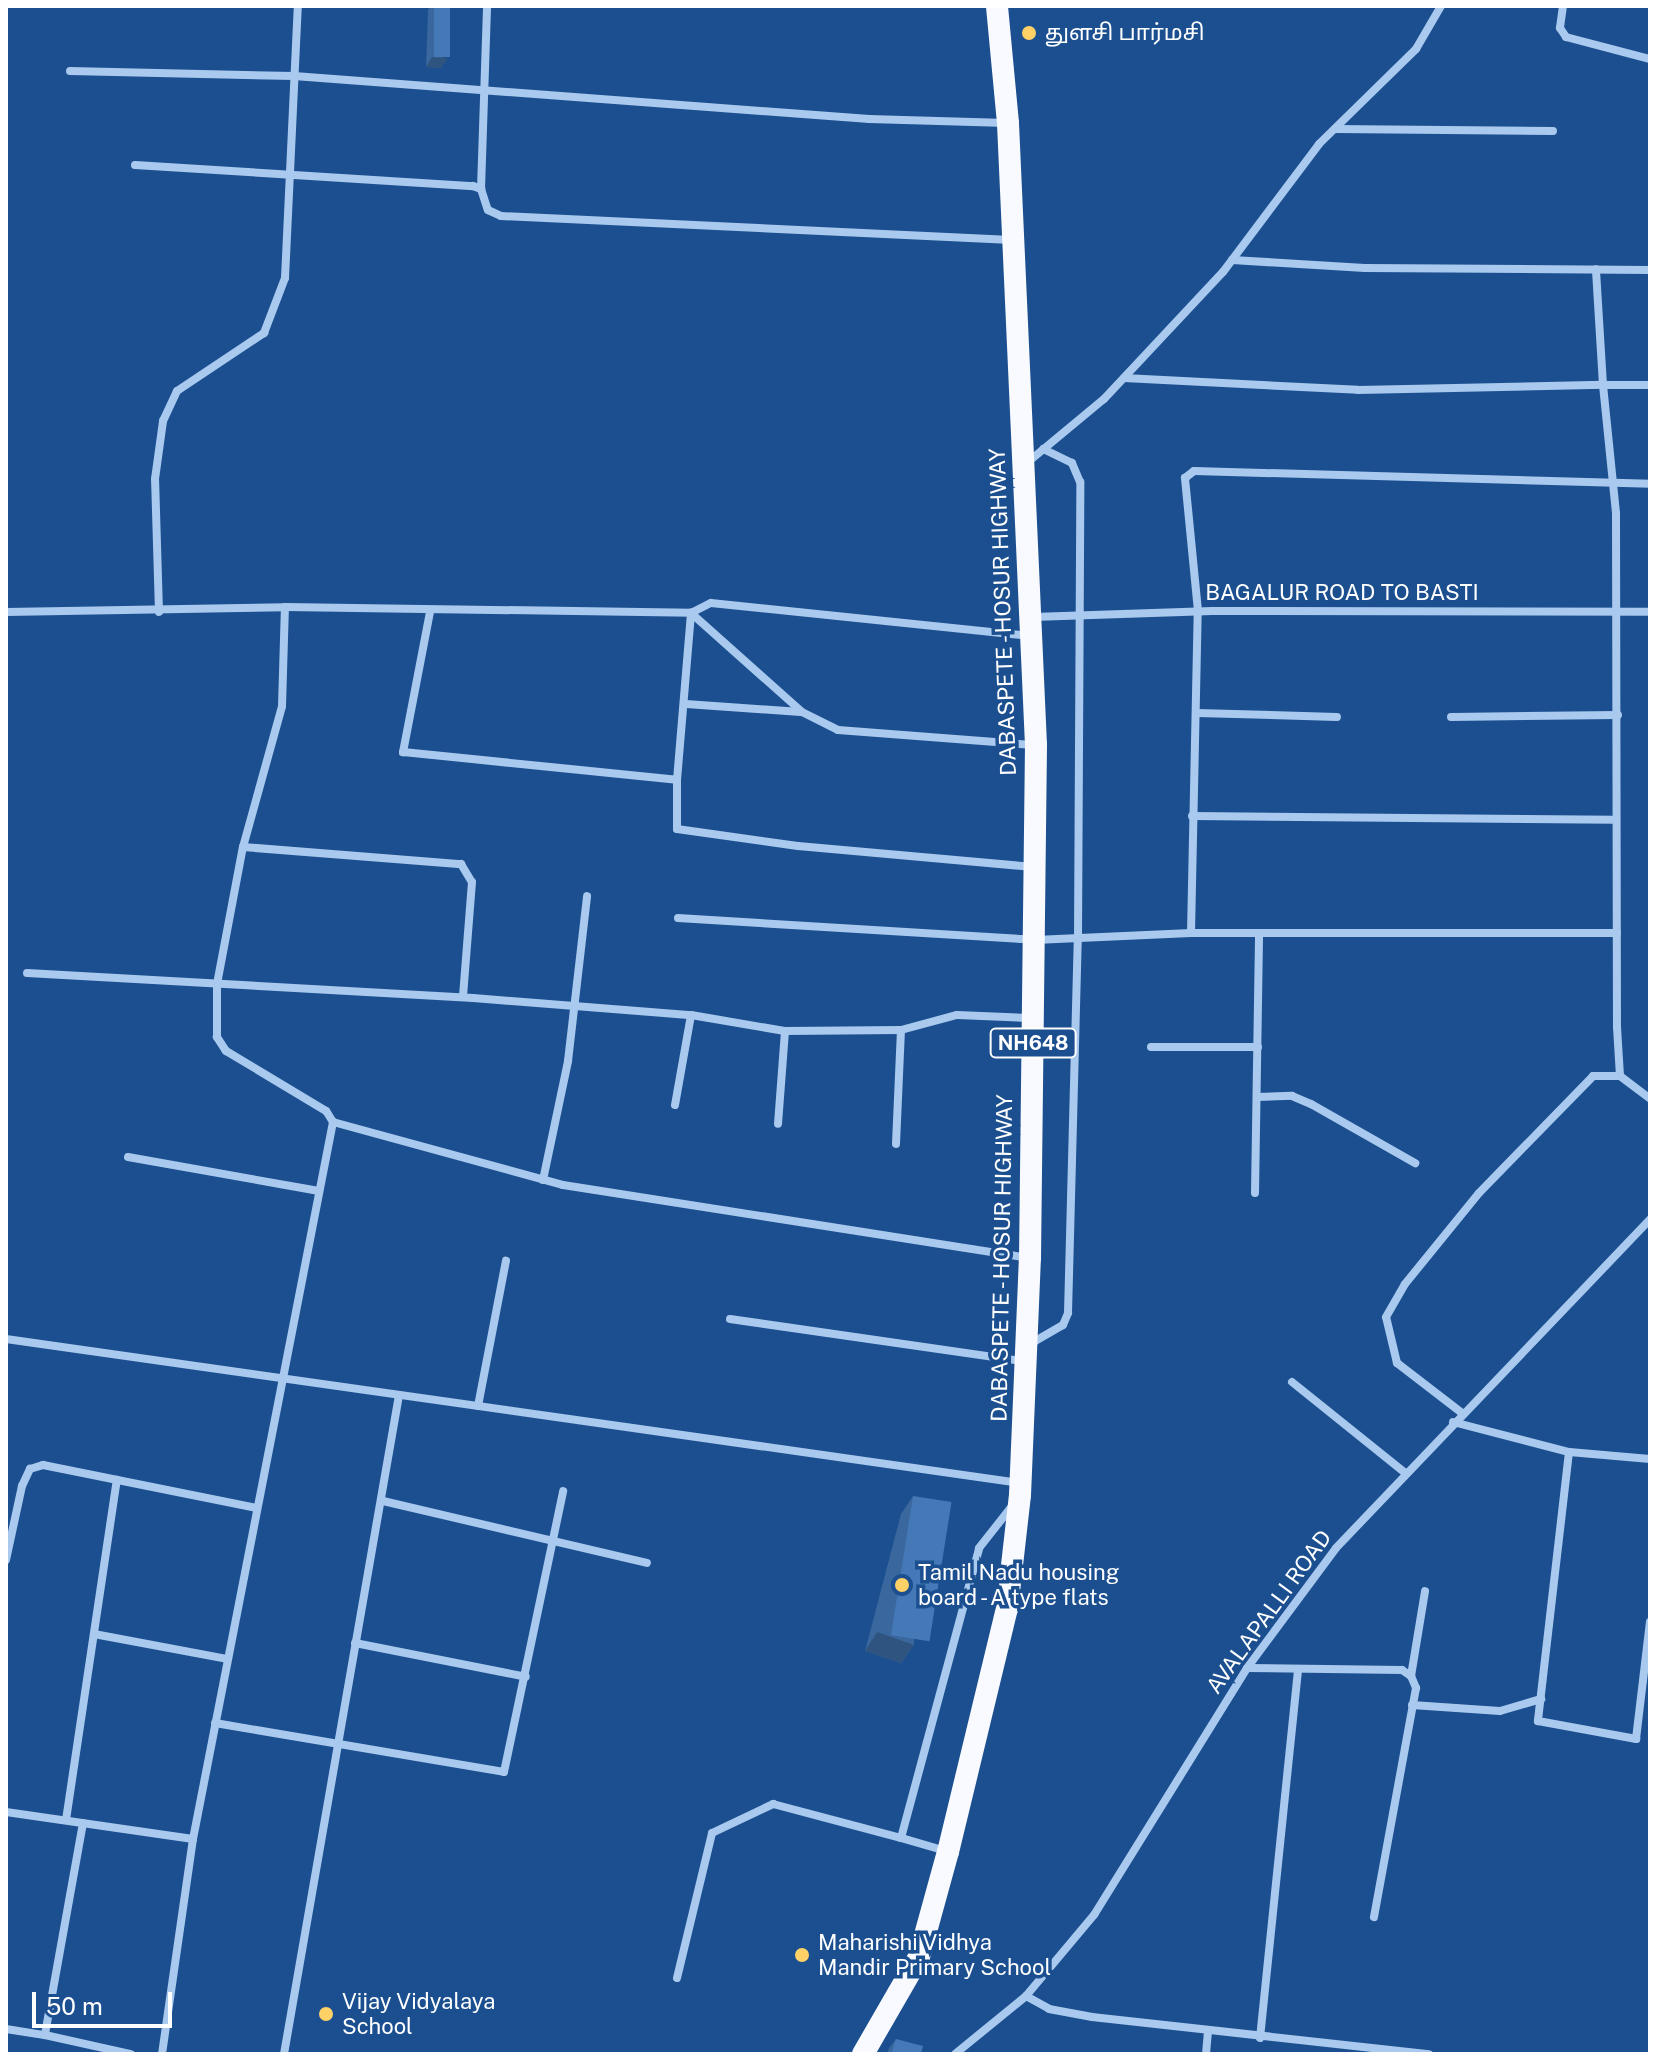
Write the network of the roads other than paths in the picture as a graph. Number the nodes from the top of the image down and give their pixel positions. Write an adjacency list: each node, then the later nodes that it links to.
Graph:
1 (298, 6): 8 (street)
2 (487, 6): 9 (street)
3 (997, 6): 10 (highway, DABASPETE - HOSUR HIGHWAY / NH648)
4 (1441, 6): 11 (street)
5 (1563, 6): 6 (street)
6 (1650, 59)
7 (70, 71): 8 (street)
8 (294, 76): 9 (street); 14 (street)
9 (484, 92): 10 (street); 15 (street)
10 (1008, 123): 16 (highway, DABASPETE - HOSUR HIGHWAY / NH648)
11 (1335, 129): 12 (street); 17 (street)
12 (1553, 131)
13 (135, 165): 14 (street)
14 (290, 173): 15 (street); 31 (street)
15 (481, 189): 16 (street)
16 (1012, 240): 24 (highway, DABASPETE - HOSUR HIGHWAY / NH648)
17 (1232, 260): 18 (street); 20 (street)
18 (1596, 269): 19 (street); 21 (street)
19 (1650, 270)
20 (1124, 378): 21 (street); 23 (street)
21 (1603, 385): 22 (street); 25 (street)
22 (1650, 385)
23 (1043, 449): 24 (street); 35 (street)
24 (1024, 465): 36 (highway, DABASPETE - HOSUR HIGHWAY / NH648)
25 (1612, 484): 26 (street); 28 (street); 29 (street)
26 (1650, 484)
27 (285, 607): 31 (street, BAGALUR ROAD TO BASTI); 32 (street, BAGALUR ROAD TO BASTI); 47 (street)
28 (1198, 611): 29 (street, BAGALUR ROAD TO BASTI); 35 (street, BAGALUR ROAD TO BASTI); 39 (street)
29 (1617, 611): 33 (street, BAGALUR ROAD TO BASTI); 40 (street)
30 (6, 612): 31 (street, BAGALUR ROAD TO BASTI)
31 (159, 612)
32 (430, 612): 34 (street, BAGALUR ROAD TO BASTI); 44 (street)
33 (1650, 612)
34 (691, 613): 36 (street, BAGALUR ROAD TO BASTI); 37 (street); 38 (street)
35 (1082, 616): 36 (street, BAGALUR ROAD TO BASTI); 54 (street)
36 (1033, 627): 43 (highway, DABASPETE - HOSUR HIGHWAY / NH648)
37 (686, 704): 38 (street); 44 (street)
38 (802, 712): 43 (street)
39 (1197, 713): 41 (street); 45 (street)
40 (1618, 715): 42 (street); 46 (street)
41 (1337, 717)
42 (1451, 717)
43 (1036, 745): 48 (highway, DABASPETE - HOSUR HIGHWAY / NH648)
44 (677, 780): 48 (street)
45 (1192, 816): 46 (street); 51 (street)
46 (1614, 820): 52 (street)
47 (243, 847): 57 (street); 58 (street)
48 (1036, 867): 55 (highway, DABASPETE - HOSUR HIGHWAY / NH648)
49 (587, 896): 59 (street)
50 (678, 918): 55 (street)
51 (1191, 933): 53 (street); 54 (street)
52 (1617, 933): 53 (street); 66 (street)
53 (1259, 934): 65 (street)
54 (1078, 938): 55 (street); 83 (street)
55 (1035, 940): 61 (highway, DABASPETE - HOSUR HIGHWAY / NH648)
56 (27, 973): 57 (street)
57 (217, 984): 58 (street); 70 (street)
58 (463, 997): 59 (street)
59 (572, 1006): 60 (street); 75 (street)
60 (691, 1015): 63 (street); 69 (street)
61 (1033, 1018): 62 (street); 79 (highway, DABASPETE - HOSUR HIGHWAY / NH648)
62 (901, 1030): 63 (street); 72 (street)
63 (785, 1031): 71 (street)
64 (1151, 1047): 65 (street)
65 (1258, 1047): 67 (street)
66 (1620, 1076): 68 (street); 88 (street)
67 (1257, 1097): 74 (street); 77 (street)
68 (1650, 1099)
69 (675, 1105)
70 (333, 1122): 75 (street); 76 (street)
71 (778, 1124)
72 (896, 1144)
73 (128, 1157): 76 (street)
74 (1415, 1163)
75 (543, 1180): 79 (street)
76 (319, 1191): 84 (street)
77 (1255, 1193)
78 (1650, 1219): 88 (street, AVALAPALLI ROAD)
79 (1030, 1258): 83 (highway, DABASPETE - HOSUR HIGHWAY / NH648)
80 (506, 1261): 87 (street)
81 (730, 1319): 83 (street)
82 (6, 1339): 84 (street)
83 (1028, 1354): 94 (highway, DABASPETE - HOSUR HIGHWAY / NH648)
84 (281, 1378): 86 (street); 97 (street)
85 (1292, 1382): 92 (street)
86 (399, 1395): 87 (street); 96 (street)
87 (478, 1406): 94 (street)
88 (1462, 1413): 89 (street, AVALAPALLI ROAD)
89 (1453, 1422): 90 (street); 92 (street, AVALAPALLI ROAD)
90 (1569, 1452): 91 (street); 110 (street)
91 (1650, 1459)
92 (1404, 1472): 106 (street, AVALAPALLI ROAD)
93 (117, 1480): 97 (street); 99 (street); 103 (street)
94 (1021, 1489): 117 (street); 119 (highway, DABASPETE - HOSUR HIGHWAY / NH648)
95 (563, 1491): 98 (street)
96 (383, 1501): 98 (street); 104 (street)
97 (256, 1508): 105 (street)
98 (554, 1540): 100 (street); 109 (street)
99 (6, 1560)
100 (647, 1563)
101 (1425, 1591): 108 (street)
102 (1650, 1622): 110 (street)
103 (94, 1634): 105 (street); 115 (street)
104 (355, 1643): 109 (street); 113 (street)
105 (227, 1659): 112 (street)
106 (1247, 1668): 107 (street); 122 (street, AVALAPALLI ROAD)
107 (1298, 1669): 108 (street); 126 (street)
108 (1411, 1676): 111 (street)
109 (526, 1677): 113 (street)
110 (1541, 1699): 111 (street)
111 (1412, 1705): 120 (street)
112 (215, 1723): 113 (street); 118 (street)
113 (336, 1744): 129 (street)
114 (6, 1812): 115 (street)
115 (66, 1820): 116 (street)
116 (83, 1823): 118 (street); 125 (street)
117 (901, 1838): 119 (street); 121 (street)
118 (193, 1839): 128 (street)
119 (948, 1852): 130 (highway, DABASPETE - HOSUR HIGHWAY / NH648)
120 (1374, 1917)
121 (677, 1978)
122 (1026, 1996): 124 (street); 131 (street, AVALAPALLI ROAD)
123 (6, 2029): 125 (street)
124 (1208, 2031): 126 (street); 132 (street)
125 (45, 2035): 127 (street)
126 (1260, 2038): 133 (street)
127 (131, 2054)
128 (162, 2054)
129 (284, 2054)
130 (863, 2054)
131 (955, 2054)
132 (1206, 2054)
133 (1429, 2054)

